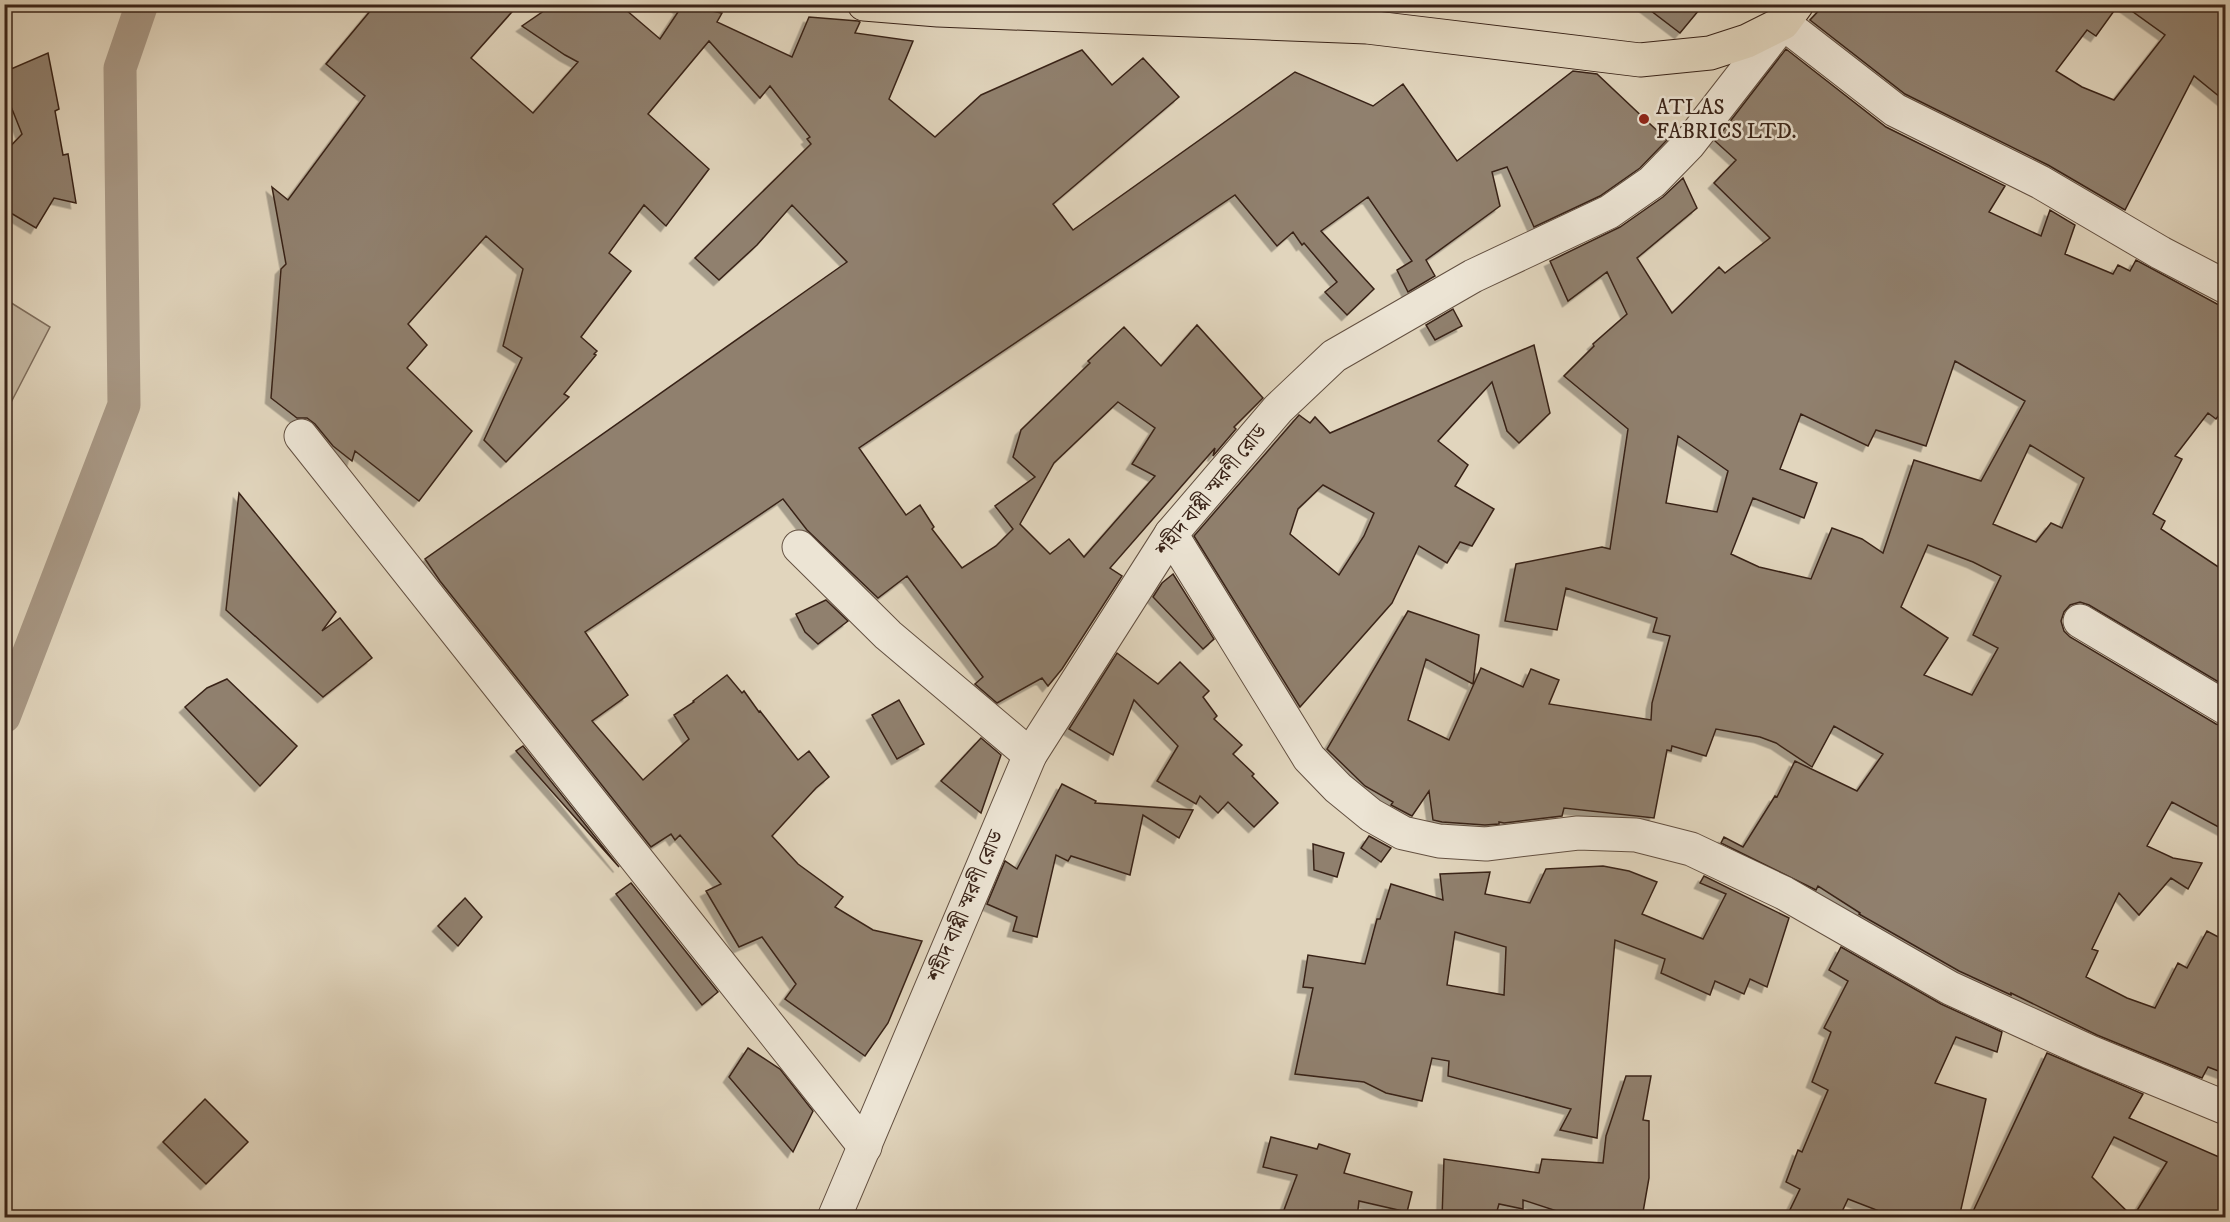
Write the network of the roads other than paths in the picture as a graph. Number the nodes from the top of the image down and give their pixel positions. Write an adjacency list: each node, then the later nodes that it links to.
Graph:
1 (864, 4): 2 (main road)
2 (1790, 14): 3 (street); 5 (street, শহীদ বাপ্পী স্মরণী রোড)
3 (2226, 287)
4 (302, 436): 11 (street)
5 (1171, 534): 9 (street, শহীদ বাপ্পী স্মরণী রোড); 10 (street)
6 (798, 547): 9 (street)
7 (2080, 621): 8 (street)
8 (2226, 708)
9 (1030, 755): 11 (street, শহীদ বাপ্পী স্মরণী রোড)
10 (2226, 1108)
11 (865, 1147): 12 (street, শহীদ বাপ্পী স্মরণী রোড)
12 (834, 1218)

